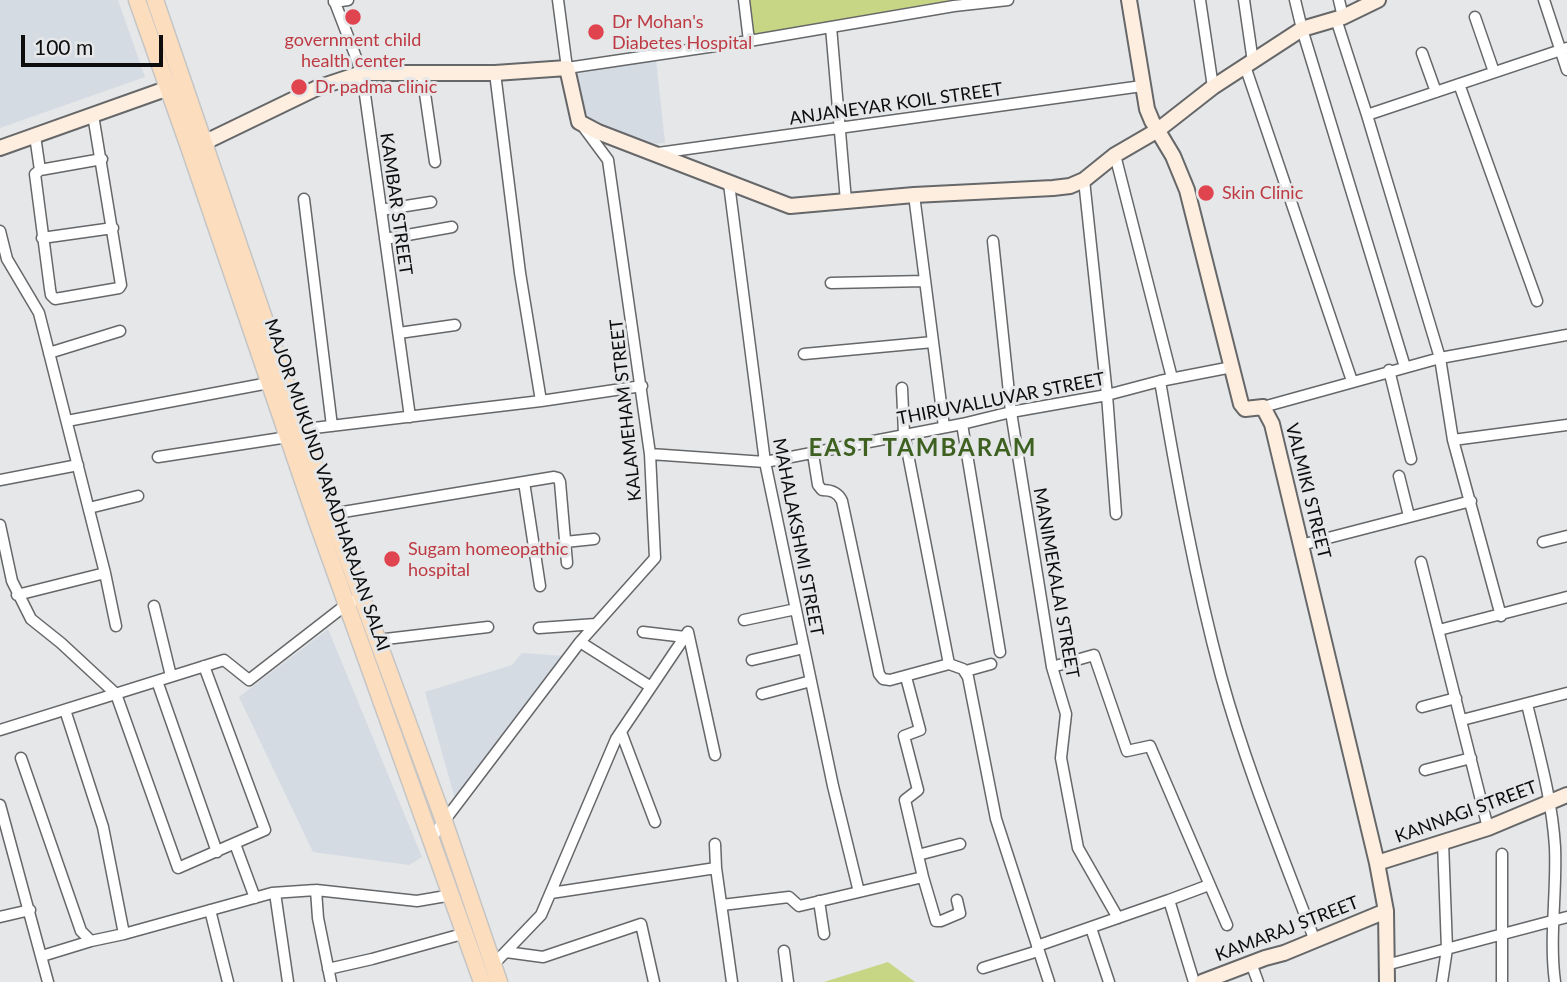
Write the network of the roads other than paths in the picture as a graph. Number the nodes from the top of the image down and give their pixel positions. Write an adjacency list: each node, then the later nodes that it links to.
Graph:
1 (137, 0): 31 (main road)
2 (155, 0): 31 (main road)
3 (348, 0): 13 (street)
4 (558, 0): 24 (street)
5 (744, 0): 20 (street)
6 (1008, 0): 15 (street)
7 (1129, 0): 32 (street)
8 (1200, 0): 33 (street)
9 (1244, 0): 23 (street)
10 (1295, 0): 19 (street)
11 (1339, 0): 17 (street)
12 (1544, 0): 21 (street)
13 (334, 1): 27 (street, KAMBAR STREET)
14 (1375, 1): 17 (street)
15 (953, 3): 18 (street)
16 (1475, 17): 26 (street)
17 (1339, 18): 19 (street); 36 (street)
18 (831, 27): 20 (street); 38 (street)
19 (1302, 29): 23 (street); 73 (street)
20 (749, 41): 24 (street)
21 (1564, 49): 25 (street); 26 (street)
22 (1422, 53): 34 (street)
23 (1249, 64): 33 (street); 78 (street)
24 (567, 68): 29 (street); 37 (street)
25 (1567, 70)
26 (1494, 72): 30 (street)
27 (362, 73): 28 (street); 41 (street); 54 (street, KAMBAR STREET)
28 (422, 73): 29 (street); 46 (street)
29 (495, 73): 83 (street)
30 (1459, 84): 34 (street); 64 (street)
31 (176, 85): 35 (street); 41 (main road, MAJOR MUKUND VARADHARAJAN SALAI)
32 (1142, 86): 38 (street, ANJANEYAR KOIL STREET); 39 (street)
33 (1213, 87): 39 (street)
34 (1436, 92): 36 (street)
35 (93, 115): 40 (street); 45 (street)
36 (1367, 115): 72 (street)
37 (579, 122): 43 (street); 80 (street, KALAMEHAM STREET)
38 (840, 127): 43 (street, ANJANEYAR KOIL STREET); 52 (street)
39 (1158, 130): 44 (street); 74 (street)
40 (35, 135): 42 (street); 47 (street)
41 (197, 146): 79 (main road, MAJOR MUKUND VARADHARAJAN SALAI)
42 (0, 148)
43 (654, 153): 49 (street)
44 (1115, 155): 48 (street); 76 (street)
45 (102, 159): 47 (street); 56 (street)
46 (436, 162)
47 (40, 170): 58 (street)
48 (1084, 180): 50 (street); 82 (street)
49 (729, 184): 52 (street); 99 (street, MAHALAKSHMI STREET)
50 (914, 195): 52 (street); 62 (street)
51 (304, 199): 90 (street)
52 (846, 201)
53 (431, 202): 54 (street)
54 (381, 210): 59 (street, KAMBAR STREET)
55 (452, 227): 59 (street)
56 (113, 228): 58 (street); 58 (street)
57 (0, 231): 61 (street)
58 (42, 238)
59 (385, 239): 67 (street, KAMBAR STREET)
60 (993, 241): 85 (street, MANIMEKALAI STREET)
61 (2, 248): 70 (street)
62 (925, 281): 63 (street); 69 (street)
63 (831, 283)
64 (1537, 301)
65 (456, 325): 67 (street)
66 (120, 331): 70 (street)
67 (399, 333): 86 (street, KAMBAR STREET)
68 (1567, 335): 72 (street)
69 (933, 342): 71 (street); 91 (street)
70 (49, 354): 87 (street)
71 (804, 354)
72 (1440, 358): 73 (street); 94 (street)
73 (1405, 367): 75 (street)
74 (1231, 368): 76 (street, THIRUVALLUVAR STREET); 84 (street)
75 (1389, 370): 78 (street); 98 (street)
76 (1172, 378): 77 (street, THIRUVALLUVAR STREET)
77 (1160, 381): 82 (street, THIRUVALLUVAR STREET); 205 (street)
78 (1352, 381): 84 (street)
79 (277, 382): 87 (street); 92 (main road, MAJOR MUKUND VARADHARAJAN SALAI)
80 (642, 386): 83 (street); 95 (street, KALAMEHAM STREET)
81 (902, 388): 93 (street)
82 (1107, 395): 85 (street, THIRUVALLUVAR STREET); 108 (street)
83 (541, 401): 86 (street)
84 (1263, 407): 115 (street, VALMIKI STREET)
85 (1011, 412): 88 (street, THIRUVALLUVAR STREET); 142 (street, MANIMEKALAI STREET)
86 (411, 417): 90 (street)
87 (67, 421): 100 (street)
88 (962, 424): 91 (street, THIRUVALLUVAR STREET); 137 (street)
89 (1567, 425): 94 (street)
90 (332, 426): 92 (street)
91 (944, 427): 93 (street, THIRUVALLUVAR STREET)
92 (292, 433): 97 (street); 107 (main road, MAJOR MUKUND VARADHARAJAN SALAI); 122 (main road, MAJOR MUKUND VARADHARAJAN SALAI)
93 (904, 434): 96 (street, THIRUVALLUVAR STREET); 139 (street)
94 (1453, 440): 105 (street)
95 (650, 454): 99 (street, THIRUVALLUVAR STREET); 127 (street, KALAMEHAM STREET)
96 (813, 454): 99 (street, THIRUVALLUVAR STREET); 145 (street)
97 (158, 457)
98 (1411, 459)
99 (765, 462): 124 (street, MAHALAKSHMI STREET)
100 (78, 465): 102 (street); 106 (street)
101 (1399, 477): 109 (street)
102 (0, 480)
103 (524, 482): 107 (street); 113 (street); 119 (street)
104 (138, 496): 106 (street)
105 (1471, 501): 109 (street); 125 (street)
106 (89, 508): 118 (street)
107 (331, 514): 122 (main road, MAJOR MUKUND VARADHARAJAN SALAI)
108 (1116, 514)
109 (1409, 516): 115 (street)
110 (0, 525): 120 (street)
111 (1567, 536): 114 (street)
112 (594, 539): 113 (street)
113 (565, 542): 117 (street)
114 (1543, 542)
115 (1301, 545): 177 (street, VALMIKI STREET)
116 (1422, 562): 131 (street)
117 (567, 563)
118 (105, 573): 120 (street); 128 (street)
119 (540, 586)
120 (17, 595): 149 (street)
121 (1567, 597): 125 (street)
122 (354, 600): 134 (main road, MAJOR MUKUND VARADHARAJAN SALAI); 141 (street); 169 (main road, MAJOR MUKUND VARADHARAJAN SALAI)
123 (154, 606): 144 (street)
124 (796, 609): 126 (street); 136 (street, MAHALAKSHMI STREET)
125 (1500, 615): 131 (street)
126 (744, 620)
127 (596, 624): 130 (street); 135 (street, KALAMEHAM STREET)
128 (116, 626)
129 (488, 627): 134 (street)
130 (539, 628)
131 (1439, 630): 152 (street)
132 (643, 632): 133 (street)
133 (687, 634): 148 (street); 159 (street)
134 (377, 640): 166 (main road, MAJOR MUKUND VARADHARAJAN SALAI)
135 (580, 642): 148 (street); 166 (street, KALAMEHAM STREET)
136 (804, 648): 138 (street); 147 (street, MAHALAKSHMI STREET)
137 (1000, 652)
138 (752, 660)
139 (949, 664): 143 (street); 145 (street)
140 (991, 664): 143 (street)
141 (204, 666): 144 (street); 171 (street)
142 (1052, 667): 180 (street); 196 (street, MANIMEKALAI STREET)
143 (966, 671): 206 (street)
144 (171, 676): 146 (street)
145 (906, 677): 176 (street)
146 (157, 681): 149 (street); 174 (street)
147 (811, 681): 150 (street); 182 (street, MAHALAKSHMI STREET)
148 (651, 687): 158 (street)
149 (116, 694): 155 (street); 174 (street)
150 (762, 694)
151 (1567, 694): 153 (street)
152 (1456, 698): 154 (street); 156 (street)
153 (1527, 704): 156 (street); 164 (street)
154 (1422, 707)
155 (65, 710): 157 (street); 201 (street)
156 (1462, 720): 161 (street)
157 (0, 730)
158 (619, 735): 167 (street); 184 (street)
159 (715, 755)
160 (21, 758): 204 (street)
161 (1471, 758): 162 (street); 168 (street)
162 (1425, 770)
163 (1567, 795): 164 (street, KANNAGI STREET)
164 (1550, 802): 168 (street, KANNAGI STREET); 197 (street)
165 (0, 805): 191 (street)
166 (443, 821): 169 (street, KALAMEHAM STREET); 212 (main road, MAJOR MUKUND VARADHARAJAN SALAI)
167 (655, 822)
168 (1489, 828): 170 (street, KANNAGI STREET)
169 (432, 837): 185 (main road, MAJOR MUKUND VARADHARAJAN SALAI)
170 (1443, 842): 177 (street, KANNAGI STREET); 207 (street)
171 (235, 844): 174 (street); 186 (street)
172 (715, 844): 178 (street)
173 (960, 844): 176 (street)
174 (217, 852)
175 (1502, 854): 203 (street)
176 (918, 855): 179 (street)
177 (1377, 863): 193 (street, VALMIKI STREET)
178 (716, 868): 184 (street); 190 (street)
179 (923, 877): 182 (street); 187 (street)
180 (1209, 885): 188 (street); 198 (street)
181 (316, 890): 183 (street); 185 (street); 215 (street)
182 (859, 892): 189 (street)
183 (275, 893): 186 (street); 218 (street)
184 (551, 893): 209 (street)
185 (452, 895): 200 (main road, MAJOR MUKUND VARADHARAJAN SALAI)
186 (255, 898): 192 (street)
187 (957, 900)
188 (1169, 900): 196 (street); 227 (street)
189 (819, 901): 190 (street); 202 (street)
190 (722, 905): 223 (street)
191 (30, 910): 194 (street); 210 (street)
192 (210, 910): 201 (street); 217 (street)
193 (1386, 911): 205 (street, KAMARAJ STREET); 213 (street, VALMIKI STREET)
194 (0, 917)
195 (1567, 917): 197 (street)
196 (1118, 918): 199 (street)
197 (1555, 920): 203 (street); 233 (street)
198 (1227, 925)
199 (1091, 928): 206 (street); 226 (street)
200 (466, 933): 215 (street); 220 (main road, MAJOR MUKUND VARADHARAJAN SALAI)
201 (124, 934): 204 (street)
202 (824, 934)
203 (1500, 935): 207 (street); 232 (street)
204 (91, 941): 210 (street)
205 (1315, 941): 211 (street, KAMARAJ STREET)
206 (1037, 948): 214 (street); 225 (street)
207 (1447, 949): 213 (street); 231 (street)
208 (784, 951): 224 (street)
209 (506, 952): 212 (street); 222 (street)
210 (42, 956): 216 (street)
211 (1251, 963): 228 (street, KAMARAJ STREET); 229 (street)
212 (493, 965): 221 (main road, MAJOR MUKUND VARADHARAJAN SALAI)
213 (1386, 965): 230 (street, VALMIKI STREET)
214 (983, 968)
215 (328, 969): 219 (street)
216 (48, 982)
217 (228, 982)
218 (288, 982)
219 (331, 982)
220 (482, 982)
221 (499, 982)
222 (654, 982)
223 (732, 982)
224 (788, 982)
225 (1049, 982)
226 (1109, 982)
227 (1194, 982)
228 (1202, 982)
229 (1258, 982)
230 (1387, 982)
231 (1442, 982)
232 (1502, 982)
233 (1555, 982)

